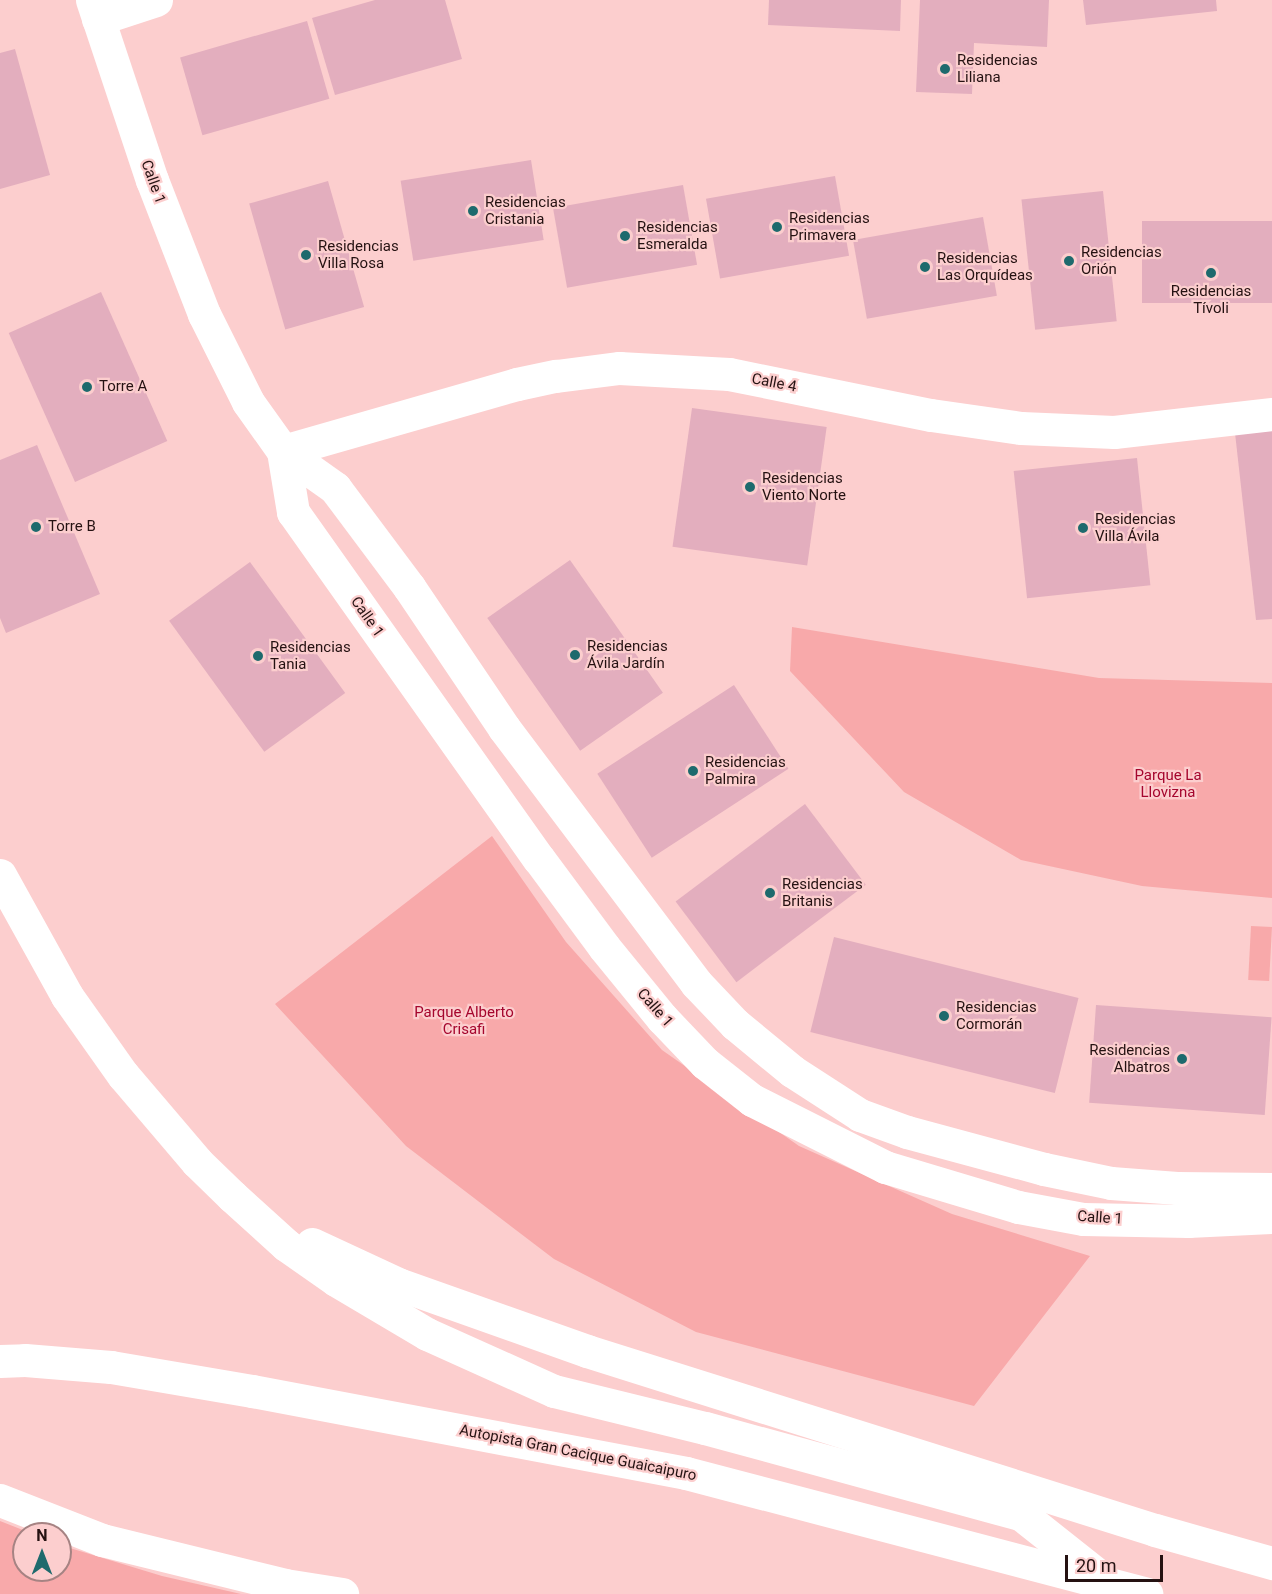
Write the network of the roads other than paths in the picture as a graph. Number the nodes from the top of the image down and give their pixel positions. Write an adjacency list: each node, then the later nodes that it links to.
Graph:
1 (156, 0): 2 (main road)
2 (95, 10): 4 (main road, Calle 1)
3 (1272, 414): 4 (main road, Calle 4)
4 (283, 451): 5 (main road, Calle 1); 6 (main road, Calle 1)
5 (504, 728): 6 (main road); 8 (main road, Calle 1)
6 (463, 752): 9 (main road, Calle 1)
7 (0, 875): 14 (main road)
8 (860, 1115): 9 (main road); 10 (main road, Calle 1)
9 (849, 1150): 12 (main road, Calle 1)
10 (1016, 1162): 11 (main road, Calle 1); 12 (main road)
11 (1272, 1190)
12 (1018, 1207): 13 (main road, Calle 1)
13 (1272, 1217)
14 (261, 1221): 17 (main road); 18 (main road)
15 (0, 1361): 18 (main road, Autopista Gran Cacique Guaicaipuro)
16 (0, 1500): 19 (main road)
17 (1272, 1563)
18 (1109, 1584): 20 (main road, Autopista Gran Cacique Guaicaipuro)
19 (342, 1594)
20 (1146, 1594)

